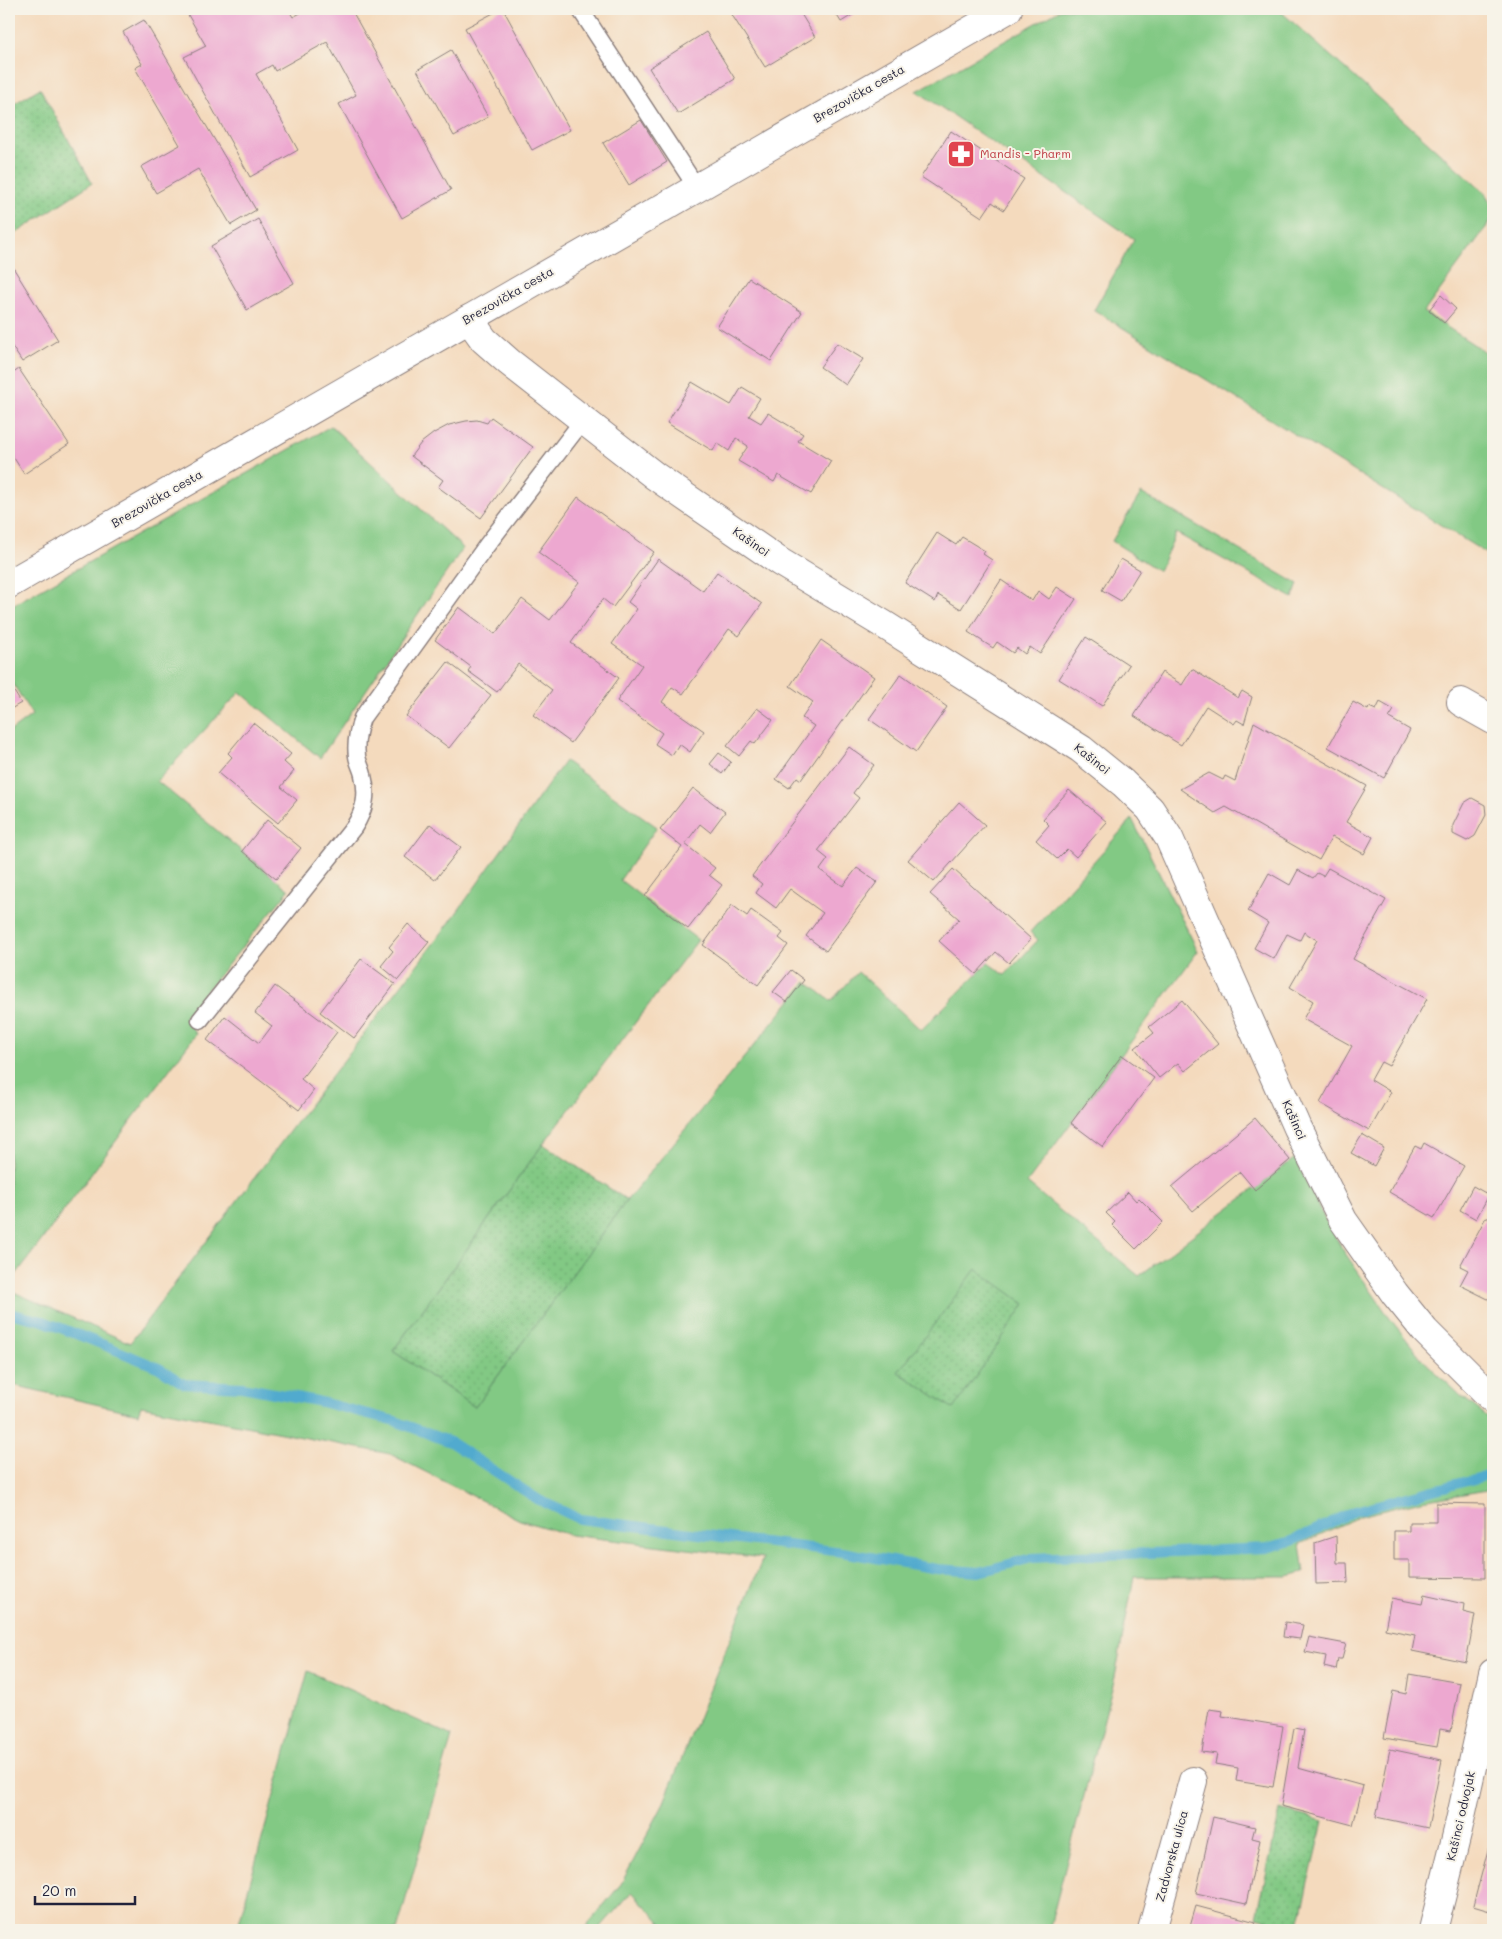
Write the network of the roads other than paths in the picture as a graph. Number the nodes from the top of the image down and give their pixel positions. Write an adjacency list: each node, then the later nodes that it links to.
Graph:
1 (580, 9): 3 (lane)
2 (1008, 9): 3 (street, Brezovička cesta)
3 (697, 188): 4 (street, Brezovička cesta)
4 (469, 319): 5 (street, Kašinci); 6 (street, Brezovička cesta)
5 (584, 419): 9 (lane); 10 (street, Kašinci)
6 (9, 584)
7 (1461, 702): 8 (street)
8 (1493, 720)
9 (200, 1020)
10 (1493, 1399)
11 (1493, 1672): 14 (street, Kašinci odvojak)
12 (1193, 1781): 13 (street, Zadvorska ulica)
13 (1152, 1930)
14 (1433, 1930)

